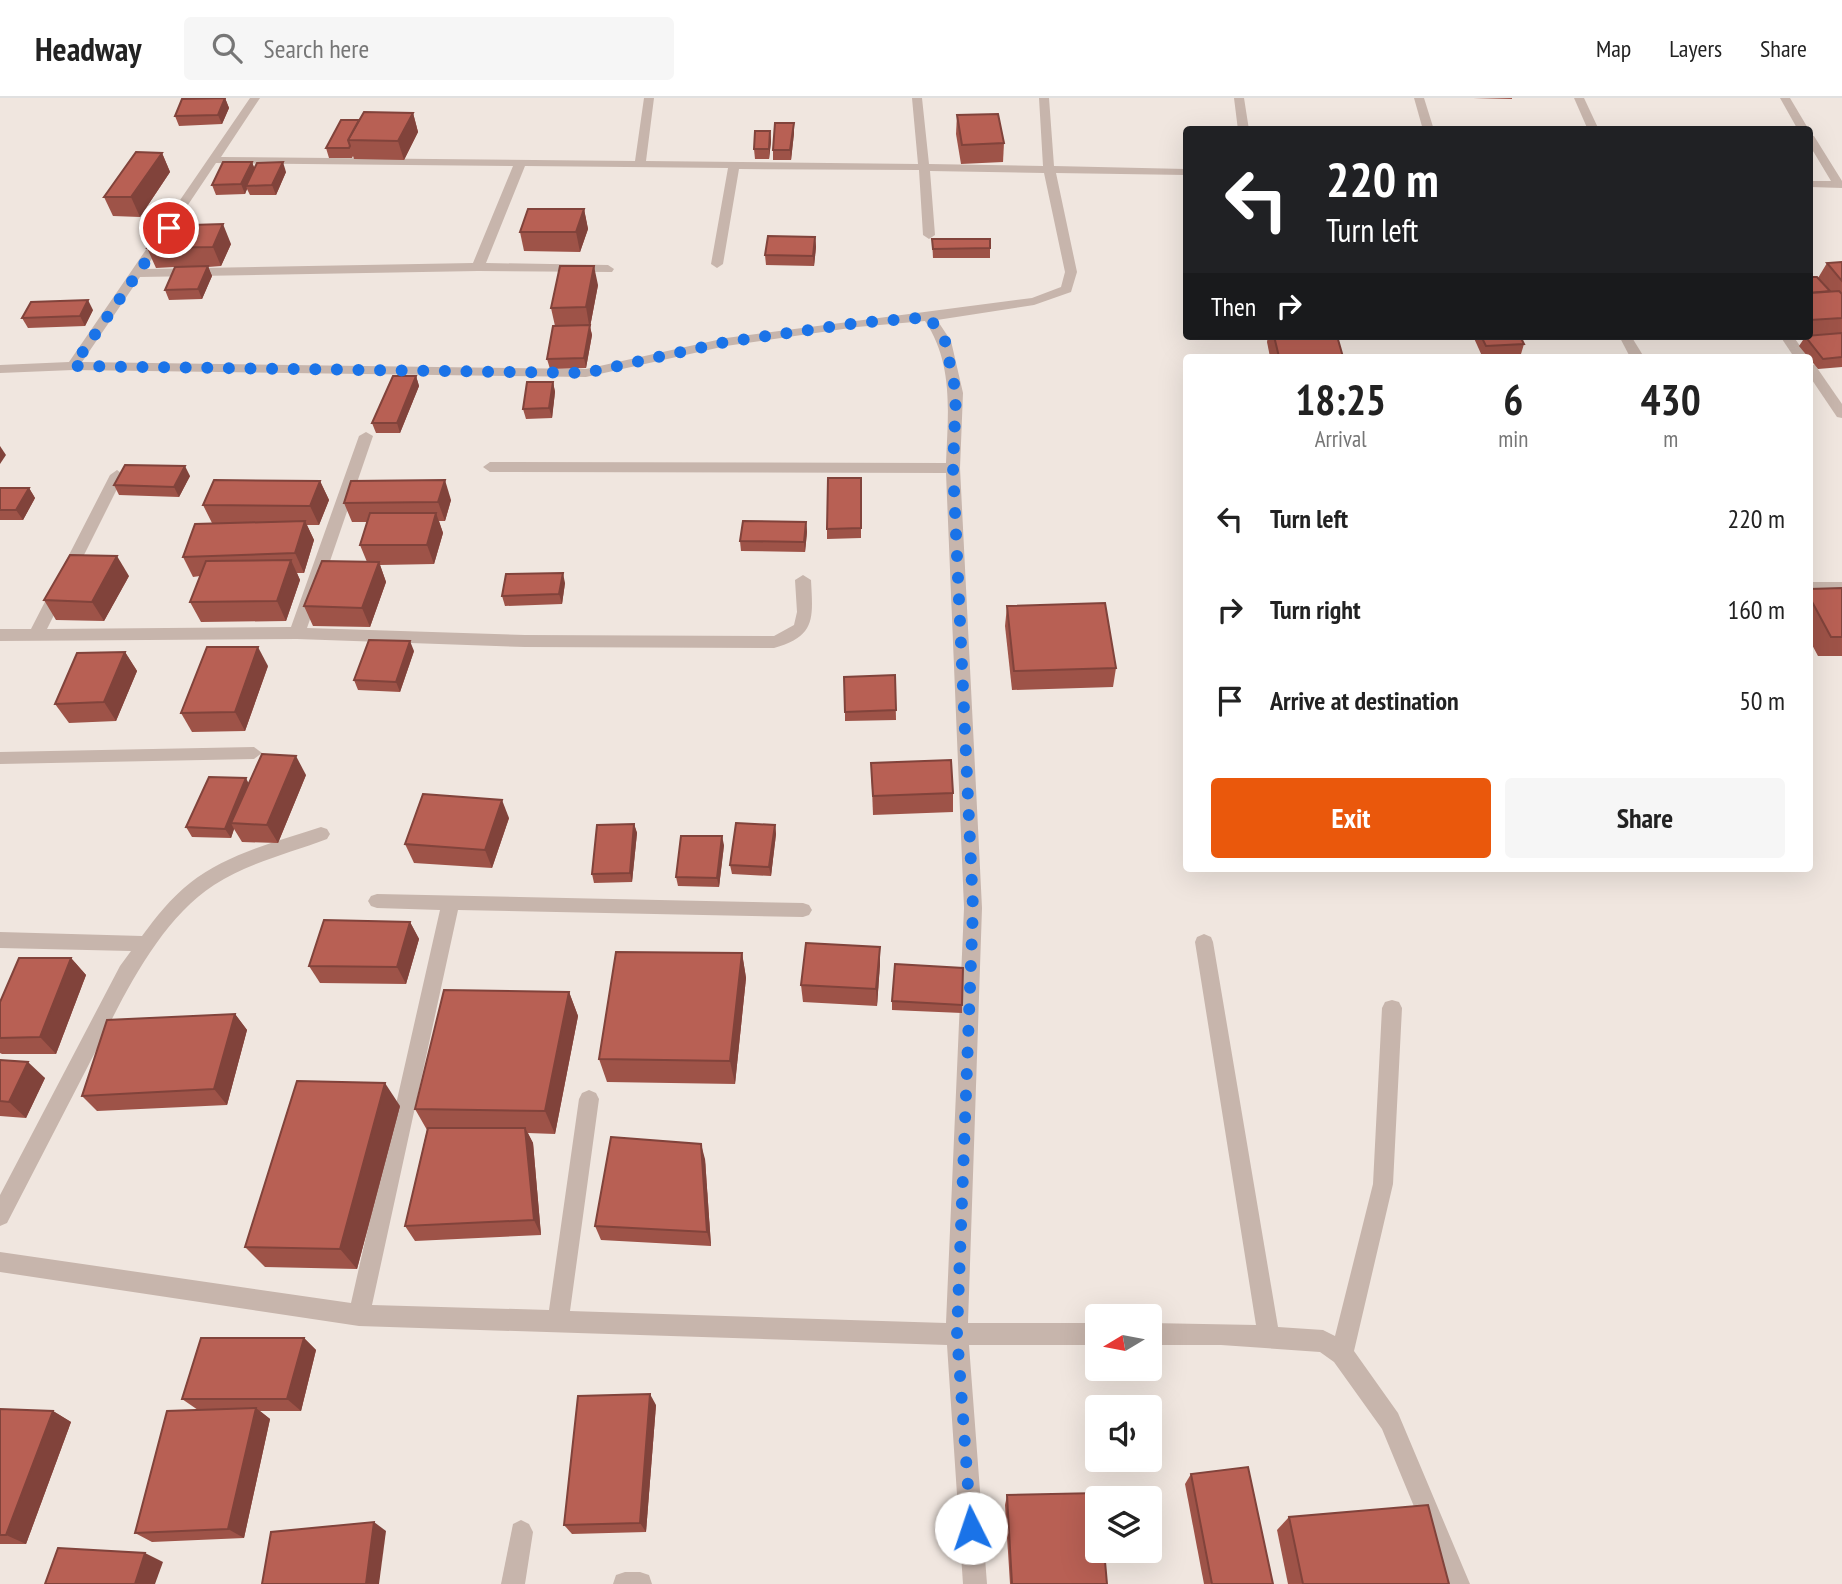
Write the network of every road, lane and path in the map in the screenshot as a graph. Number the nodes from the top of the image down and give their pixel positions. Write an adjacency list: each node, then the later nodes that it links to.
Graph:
1 (255, 98): 14 (street)
2 (649, 98): 16 (street)
3 (918, 98): 18 (street)
4 (1044, 98): 19 (street)
5 (1239, 98): 9 (street)
6 (1419, 98): 10 (street)
7 (1579, 98): 11 (street)
8 (1784, 98): 12 (street)
9 (1243, 126)
10 (1428, 126)
11 (1592, 126)
12 (1802, 126)
13 (1813, 143): 22 (street)
14 (216, 160): 15 (street); 27 (street)
15 (520, 164): 16 (street); 25 (street)
16 (640, 164): 17 (street)
17 (734, 165): 18 (street); 24 (street)
18 (924, 167): 19 (street); 23 (street)
19 (1049, 169): 20 (street); 28 (street)
20 (1183, 172)
21 (1813, 184): 22 (street)
22 (1840, 185)
23 (929, 235)
24 (717, 264)
25 (478, 267): 26 (street); 27 (street)
26 (608, 268)
27 (138, 274): 29 (street)
28 (929, 317): 29 (street); 35 (street)
29 (73, 366): 30 (street)
30 (0, 369)
31 (1813, 372): 32 (street)
32 (1842, 414)
33 (366, 436): 40 (street)
34 (491, 467): 35 (street)
35 (953, 468): 58 (street)
36 (117, 475): 42 (street)
37 (803, 580): 40 (street)
38 (1813, 587): 39 (street)
39 (1842, 587)
40 (296, 634): 42 (street)
41 (0, 635): 42 (street)
42 (36, 635)
43 (254, 753): 44 (street)
44 (0, 758)
45 (321, 834): 51 (street)
46 (377, 901): 47 (street)
47 (451, 903): 48 (street); 56 (street)
48 (803, 910)
49 (0, 940): 51 (street)
50 (1204, 942): 61 (street)
51 (146, 944): 54 (street)
52 (1392, 1008): 62 (street)
53 (589, 1100): 57 (street)
54 (0, 1216)
55 (0, 1262): 56 (street)
56 (359, 1315): 57 (street)
57 (558, 1321): 58 (street)
58 (957, 1334): 59 (street); 67 (street)
59 (1085, 1334)
60 (1162, 1334): 61 (street)
61 (1269, 1337): 62 (street)
62 (1342, 1354): 68 (street)
63 (521, 1532): 64 (street)
64 (513, 1584)
65 (625, 1584): 66 (street)
66 (640, 1584)
67 (975, 1584)
68 (1458, 1584)

